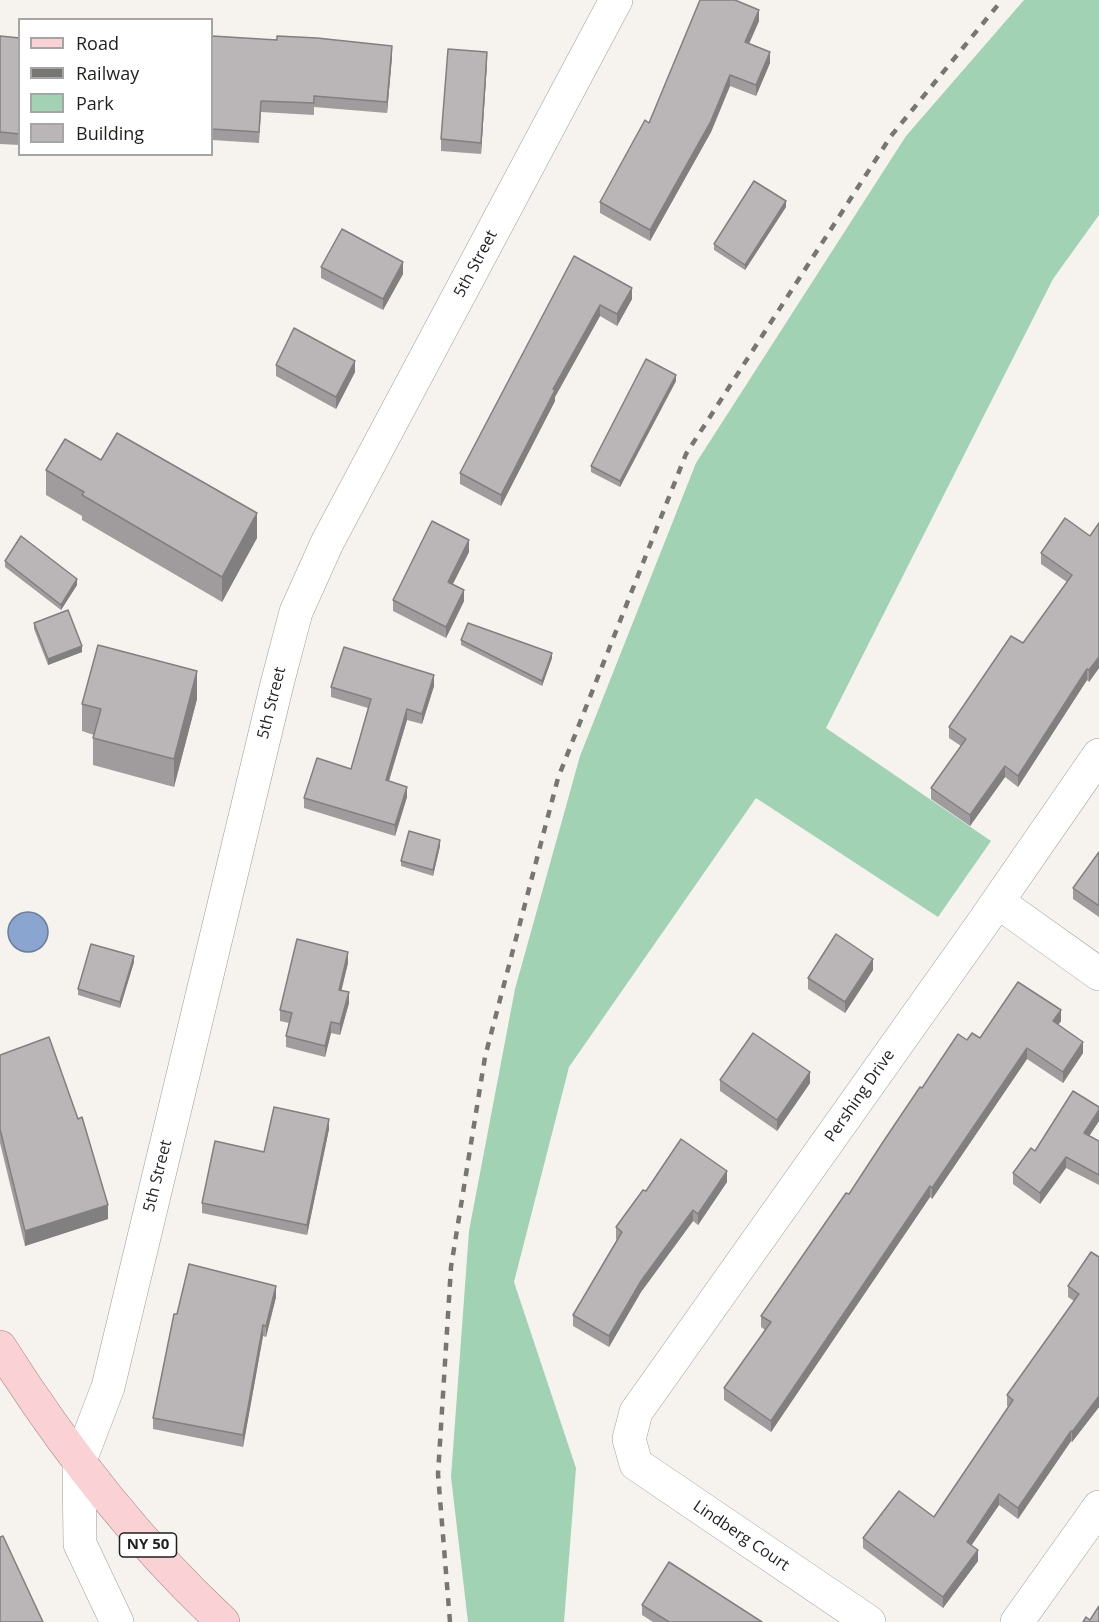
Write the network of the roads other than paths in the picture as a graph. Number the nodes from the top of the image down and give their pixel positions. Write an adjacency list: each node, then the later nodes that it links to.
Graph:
1 (616, 0): 7 (street, 5th Street)
2 (1099, 755): 3 (street, Pershing Drive)
3 (998, 902): 4 (street); 6 (street, Pershing Drive)
4 (1099, 974)
5 (0, 1347): 7 (main road, NY 50)
6 (629, 1439): 11 (street, Lindberg Court)
7 (79, 1463): 9 (street); 10 (main road, NY 50)
8 (1099, 1507): 12 (street)
9 (117, 1622)
10 (223, 1622)
11 (869, 1622)
12 (1017, 1622)

